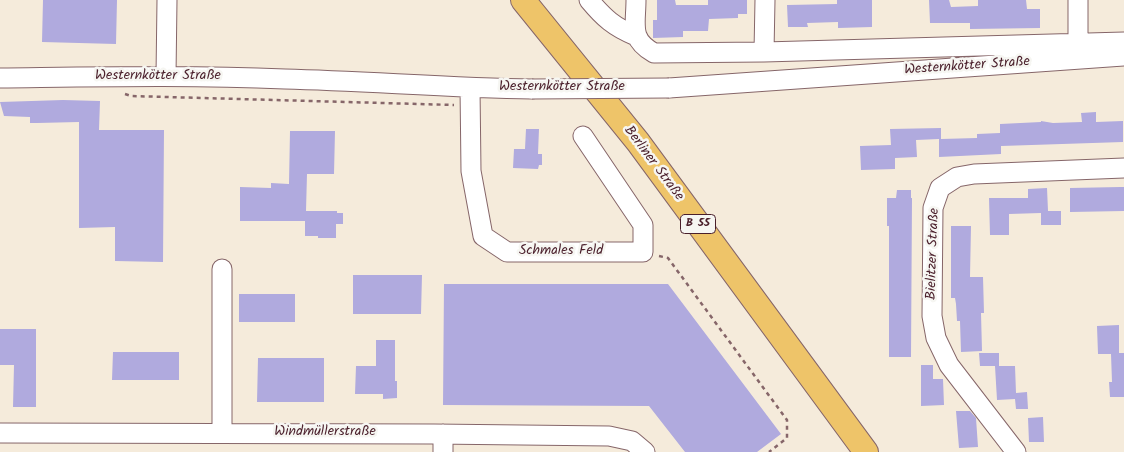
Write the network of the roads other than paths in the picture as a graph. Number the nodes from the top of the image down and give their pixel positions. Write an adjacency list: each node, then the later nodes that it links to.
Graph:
1 (167, 0): 12 (street)
2 (523, 0): 22 (main road, Berliner Straße / B 55)
3 (589, 0): 7 (street, Westernkötter Straße)
4 (636, 0): 7 (street)
5 (765, 0): 10 (street)
6 (1078, 0): 9 (street)
7 (636, 36): 10 (street, Westernkötter Straße)
8 (1124, 42): 9 (street, Westernkötter Straße)
9 (1078, 43): 10 (street, Westernkötter Straße)
10 (764, 52)
11 (1124, 56): 14 (street, Westernkötter Straße, bridge)
12 (166, 76): 13 (street, Westernkötter Straße); 14 (street, Westernkötter Straße)
13 (0, 78)
14 (470, 97): 15 (street, Schmales Feld)
15 (583, 136)
16 (1124, 168): 23 (street, Bielitzer Straße)
17 (222, 268): 19 (street)
18 (0, 433): 19 (street, Windmüllerstraße)
19 (222, 433): 20 (street, Windmüllerstraße)
20 (443, 443): 21 (street, Windmüllerstraße)
21 (645, 452)
22 (866, 452)
23 (1016, 452)

